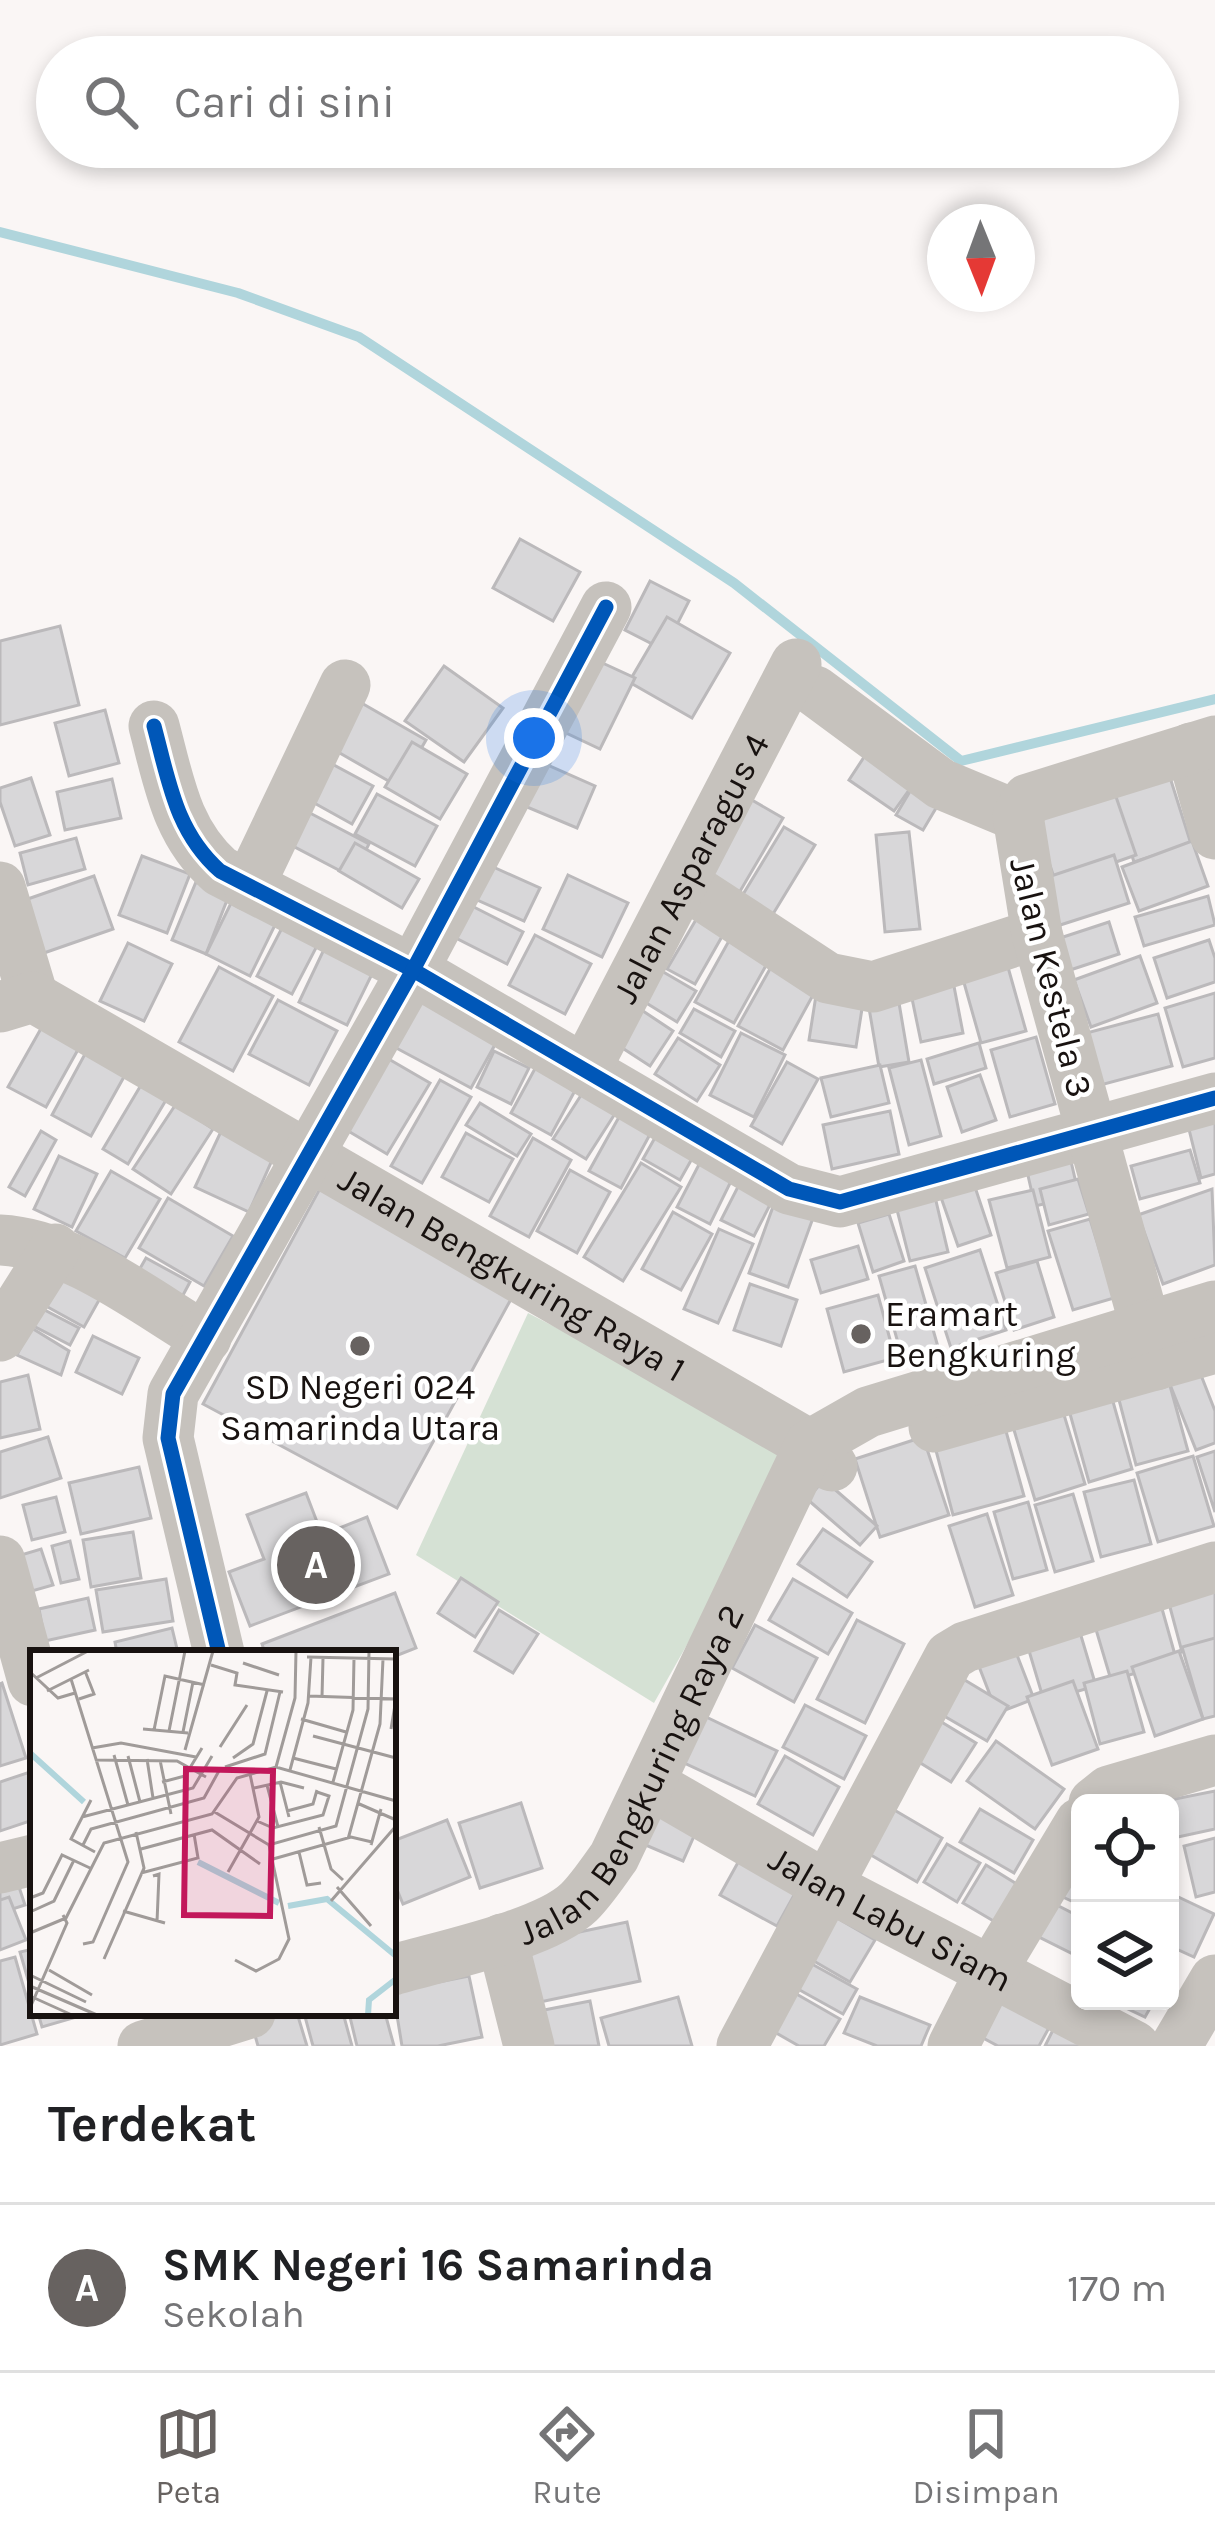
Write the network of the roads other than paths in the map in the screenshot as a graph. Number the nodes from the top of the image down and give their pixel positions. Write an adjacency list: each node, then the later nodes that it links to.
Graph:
1 (606, 607): 11 (street)
2 (345, 685): 8 (street)
3 (154, 726): 8 (street)
4 (1203, 744): 5 (street); 6 (street)
5 (1023, 808): 7 (street, Jalan Asparagus 4); 10 (street, Jalan Kestela 3)
6 (1215, 834)
7 (682, 883): 10 (street); 13 (street, Jalan Asparagus 4)
8 (249, 886): 11 (street)
9 (0, 887): 12 (street)
10 (1037, 934): 15 (street, Jalan Kestela 3)
11 (413, 970): 13 (street); 16 (street)
12 (17, 1002): 16 (street, Jalan Bengkuring Raya 1)
13 (585, 1070): 15 (street)
14 (1215, 1098): 15 (street)
15 (1091, 1134): 22 (street, Jalan Kestela 3)
16 (308, 1158): 21 (street); 24 (street, Jalan Bengkuring Raya 1)
17 (0, 1240): 18 (street)
18 (55, 1250): 20 (street); 21 (street)
19 (1215, 1306): 22 (street)
20 (0, 1336)
21 (206, 1338): 27 (street)
22 (1150, 1345): 23 (street); 24 (street)
23 (1215, 1348)
24 (827, 1455): 30 (street, Jalan Bengkuring Raya 2)
25 (0, 1562): 28 (street)
26 (1215, 1567): 35 (street)
27 (218, 1650)
28 (30, 1671)
29 (1215, 1760): 31 (street)
30 (650, 1784): 35 (street, Jalan Labu Siam); 36 (street, Jalan Bengkuring Raya 2)
31 (1105, 1794)
32 (1071, 1837): 38 (street)
33 (30, 1861): 34 (street)
34 (0, 1868)
35 (827, 1886): 38 (street, Jalan Labu Siam); 43 (street)
36 (502, 1939): 37 (street, Jalan Bengkuring Raya 2); 42 (street)
37 (396, 1969)
38 (990, 1973): 44 (street); 45 (street, Jalan Labu Siam)
39 (1215, 1980): 46 (street)
40 (240, 2016): 41 (street)
41 (143, 2046)
42 (529, 2046)
43 (742, 2046)
44 (953, 2046)
45 (1134, 2046)
46 (1176, 2046)

